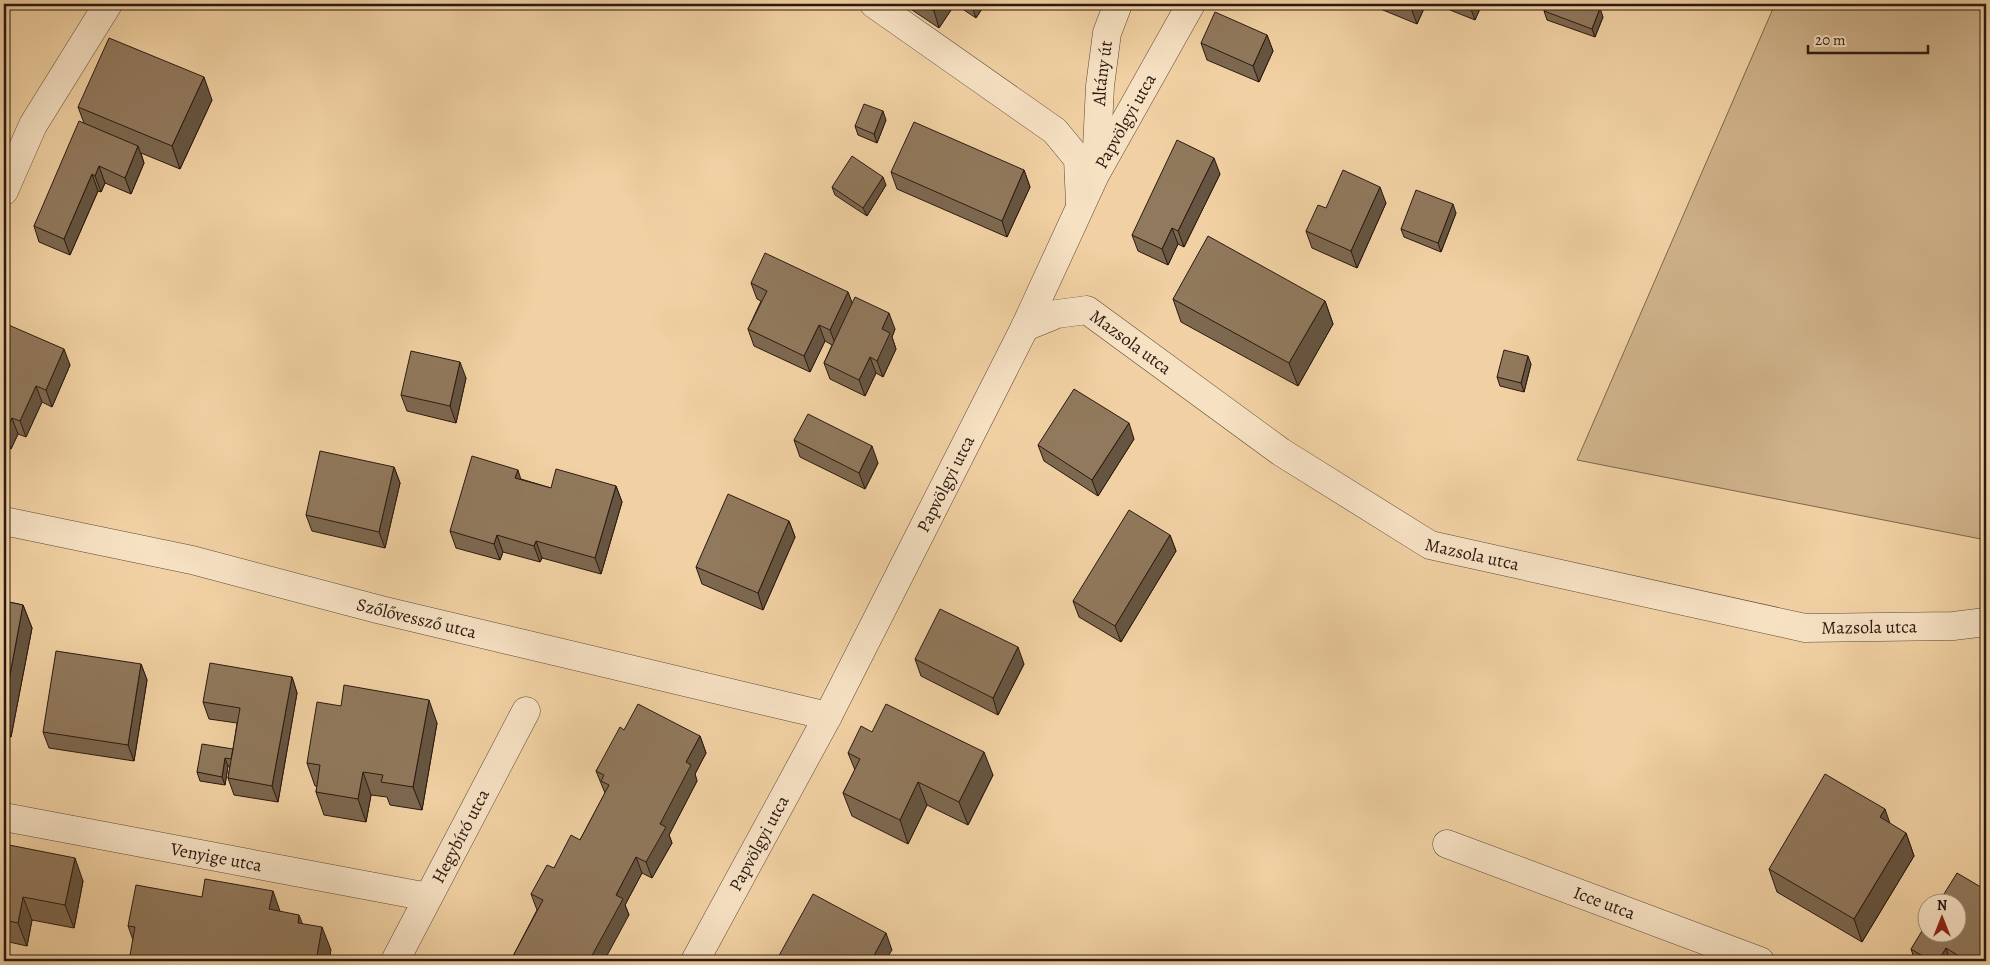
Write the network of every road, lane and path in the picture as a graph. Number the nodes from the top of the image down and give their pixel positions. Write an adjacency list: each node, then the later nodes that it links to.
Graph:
1 (108, 4): 6 (street)
2 (874, 4): 7 (street)
3 (1118, 4): 5 (street, Altány út)
4 (1191, 4): 5 (street, Papvölgyi utca)
5 (1095, 175): 7 (street, Papvölgyi utca)
6 (4, 191)
7 (1080, 210): 8 (street, Papvölgyi utca)
8 (1025, 327): 10 (street, Mazsola utca); 12 (street, Papvölgyi utca)
9 (4, 521): 12 (street, Szőlővessző utca)
10 (1986, 622)
11 (526, 710): 15 (street, Hegybíró utca)
12 (828, 716): 17 (street, Papvölgyi utca)
13 (4, 817): 15 (street, Venyige utca)
14 (1447, 844): 18 (street, Icce utca)
15 (428, 897): 16 (street, Hegybíró utca)
16 (395, 961)
17 (695, 961)
18 (1760, 961)

